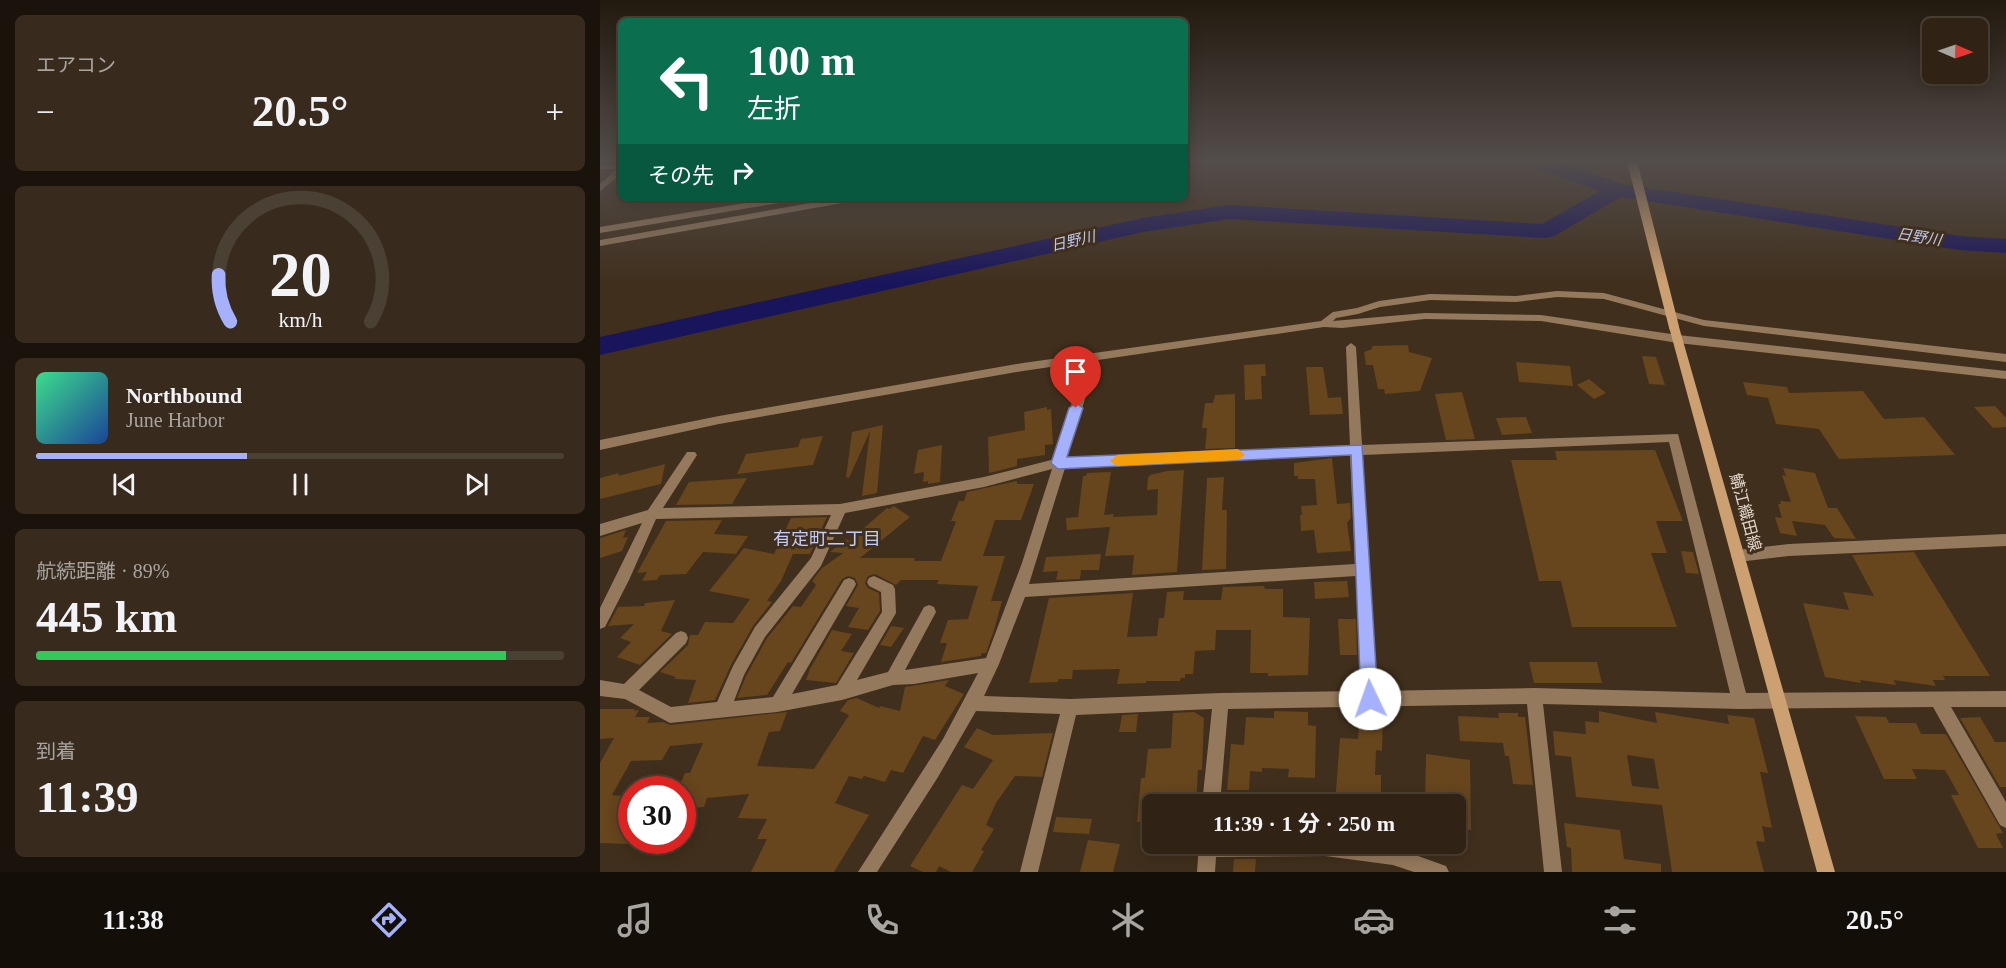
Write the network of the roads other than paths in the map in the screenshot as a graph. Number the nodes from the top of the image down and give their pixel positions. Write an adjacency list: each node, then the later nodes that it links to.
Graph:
1 (768, 202): 4 (street)
2 (833, 202): 5 (street)
3 (1642, 202): 7 (main road, 鯖江織田線, bridge)
4 (600, 230)
5 (600, 243)
6 (1324, 324): 7 (street); 9 (street); 12 (street)
7 (1676, 333): 10 (street); 20 (main road, 鯖江織田線)
8 (1351, 347): 13 (street)
9 (2006, 358)
10 (2006, 375)
11 (1082, 389): 15 (street)
12 (600, 445)
13 (1357, 449): 15 (street); 21 (street); 38 (street)
14 (691, 455): 17 (street)
15 (1058, 463): 16 (street); 24 (street)
16 (840, 509): 17 (street); 43 (street)
17 (652, 514): 18 (street); 26 (street)
18 (600, 530)
19 (2006, 540): 20 (street)
20 (1738, 556): 39 (main road, 鯖江織田線)
21 (1363, 570): 24 (street); 34 (street)
22 (874, 582): 32 (street)
23 (849, 584): 41 (street)
24 (1019, 591): 28 (street)
25 (929, 612): 29 (street)
26 (600, 622)
27 (681, 638): 31 (street)
28 (991, 664): 29 (street); 40 (street)
29 (893, 678): 32 (street)
30 (600, 688): 31 (street)
31 (627, 692): 43 (street)
32 (842, 692): 41 (street)
33 (1534, 696): 34 (street); 38 (street); 52 (street)
34 (1370, 699): 37 (street)
35 (2006, 699): 36 (street)
36 (1938, 700): 39 (street); 45 (street)
37 (1221, 701): 42 (street); 44 (street)
38 (1740, 701): 39 (street)
39 (1779, 701): 53 (main road, 鯖江織田線)
40 (972, 703): 42 (street); 48 (street)
41 (777, 704): 43 (street)
42 (1070, 707): 49 (street)
43 (722, 710)
44 (1212, 794)
45 (2006, 819)
46 (1207, 854): 50 (street)
47 (1378, 854): 51 (street)
48 (867, 872)
49 (1029, 872)
50 (1206, 872)
51 (1440, 872)
52 (1553, 872)
53 (1826, 872)

